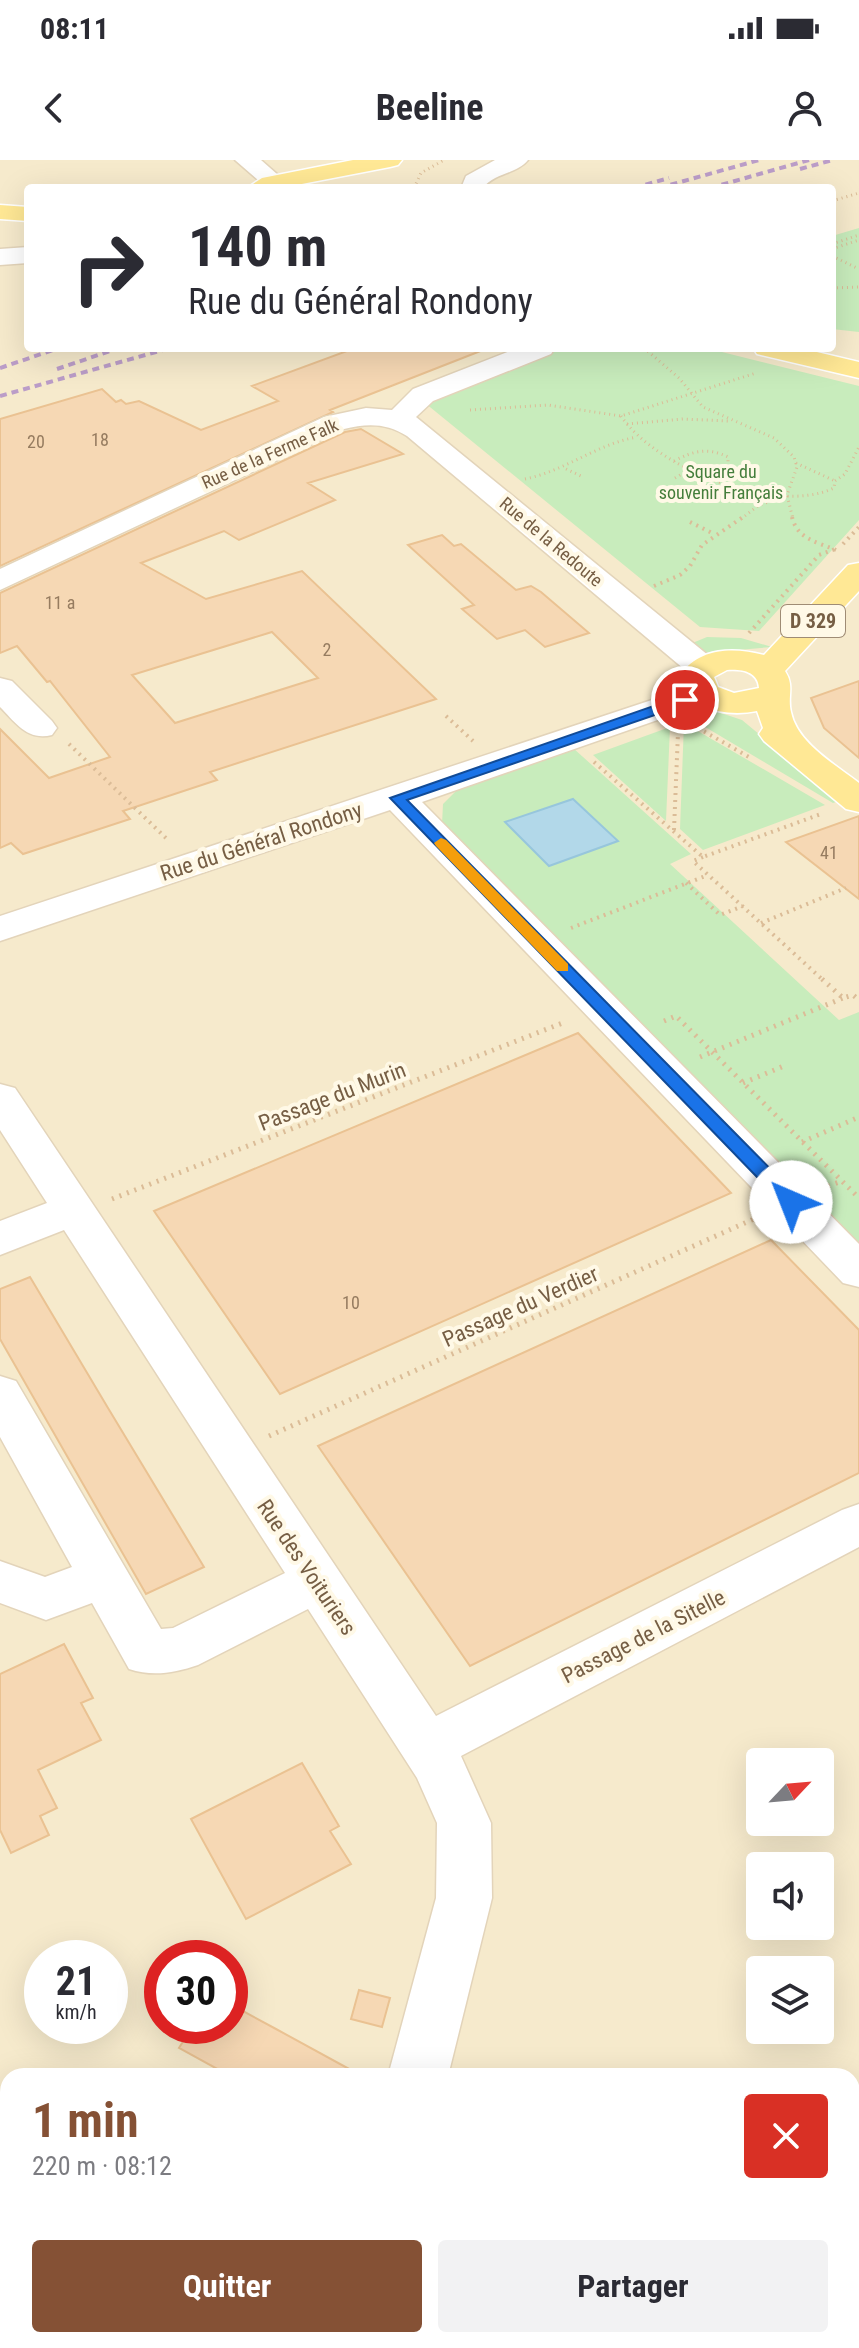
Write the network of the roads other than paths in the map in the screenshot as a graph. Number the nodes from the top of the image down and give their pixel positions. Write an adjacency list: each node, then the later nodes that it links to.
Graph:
1 (247, 160): 4 (street)
2 (516, 160): 7 (street)
3 (386, 161): 5 (main road); 6 (main road)
4 (259, 184)
5 (265, 184)
6 (321, 184)
7 (473, 184)
8 (0, 212): 9 (main road)
9 (24, 214)
10 (24, 255): 11 (street)
11 (0, 257)
12 (532, 352): 15 (street)
13 (764, 360): 14 (main road)
14 (859, 370)
15 (399, 418): 17 (street, Rue de la Ferme Falk); 20 (street, Rue de la Redoute)
16 (859, 572): 18 (main road, D 329)
17 (0, 581)
18 (766, 668): 20 (main road); 22 (main road, Rue de la Redoute)
19 (0, 688): 21 (street)
20 (706, 697): 22 (main road, Rue de la Redoute); 23 (street, Rue du Général Rondony)
21 (40, 728)
22 (800, 752): 24 (main road, Rue de la Redoute)
23 (398, 798): 25 (street, Rue du Général Rondony); 29 (street)
24 (859, 801)
25 (0, 929)
26 (0, 1098): 27 (street, Rue des Voituriers)
27 (88, 1205): 28 (street); 33 (street, Rue des Voituriers)
28 (0, 1239)
29 (859, 1271)
30 (0, 1394): 32 (street)
31 (859, 1524): 35 (street, Passage de la Sitelle)
32 (104, 1576): 33 (street); 34 (street)
33 (317, 1581): 35 (street, Rue des Voituriers)
34 (0, 1582)
35 (427, 1747): 36 (street, Rue des Voituriers)
36 (420, 2068)

